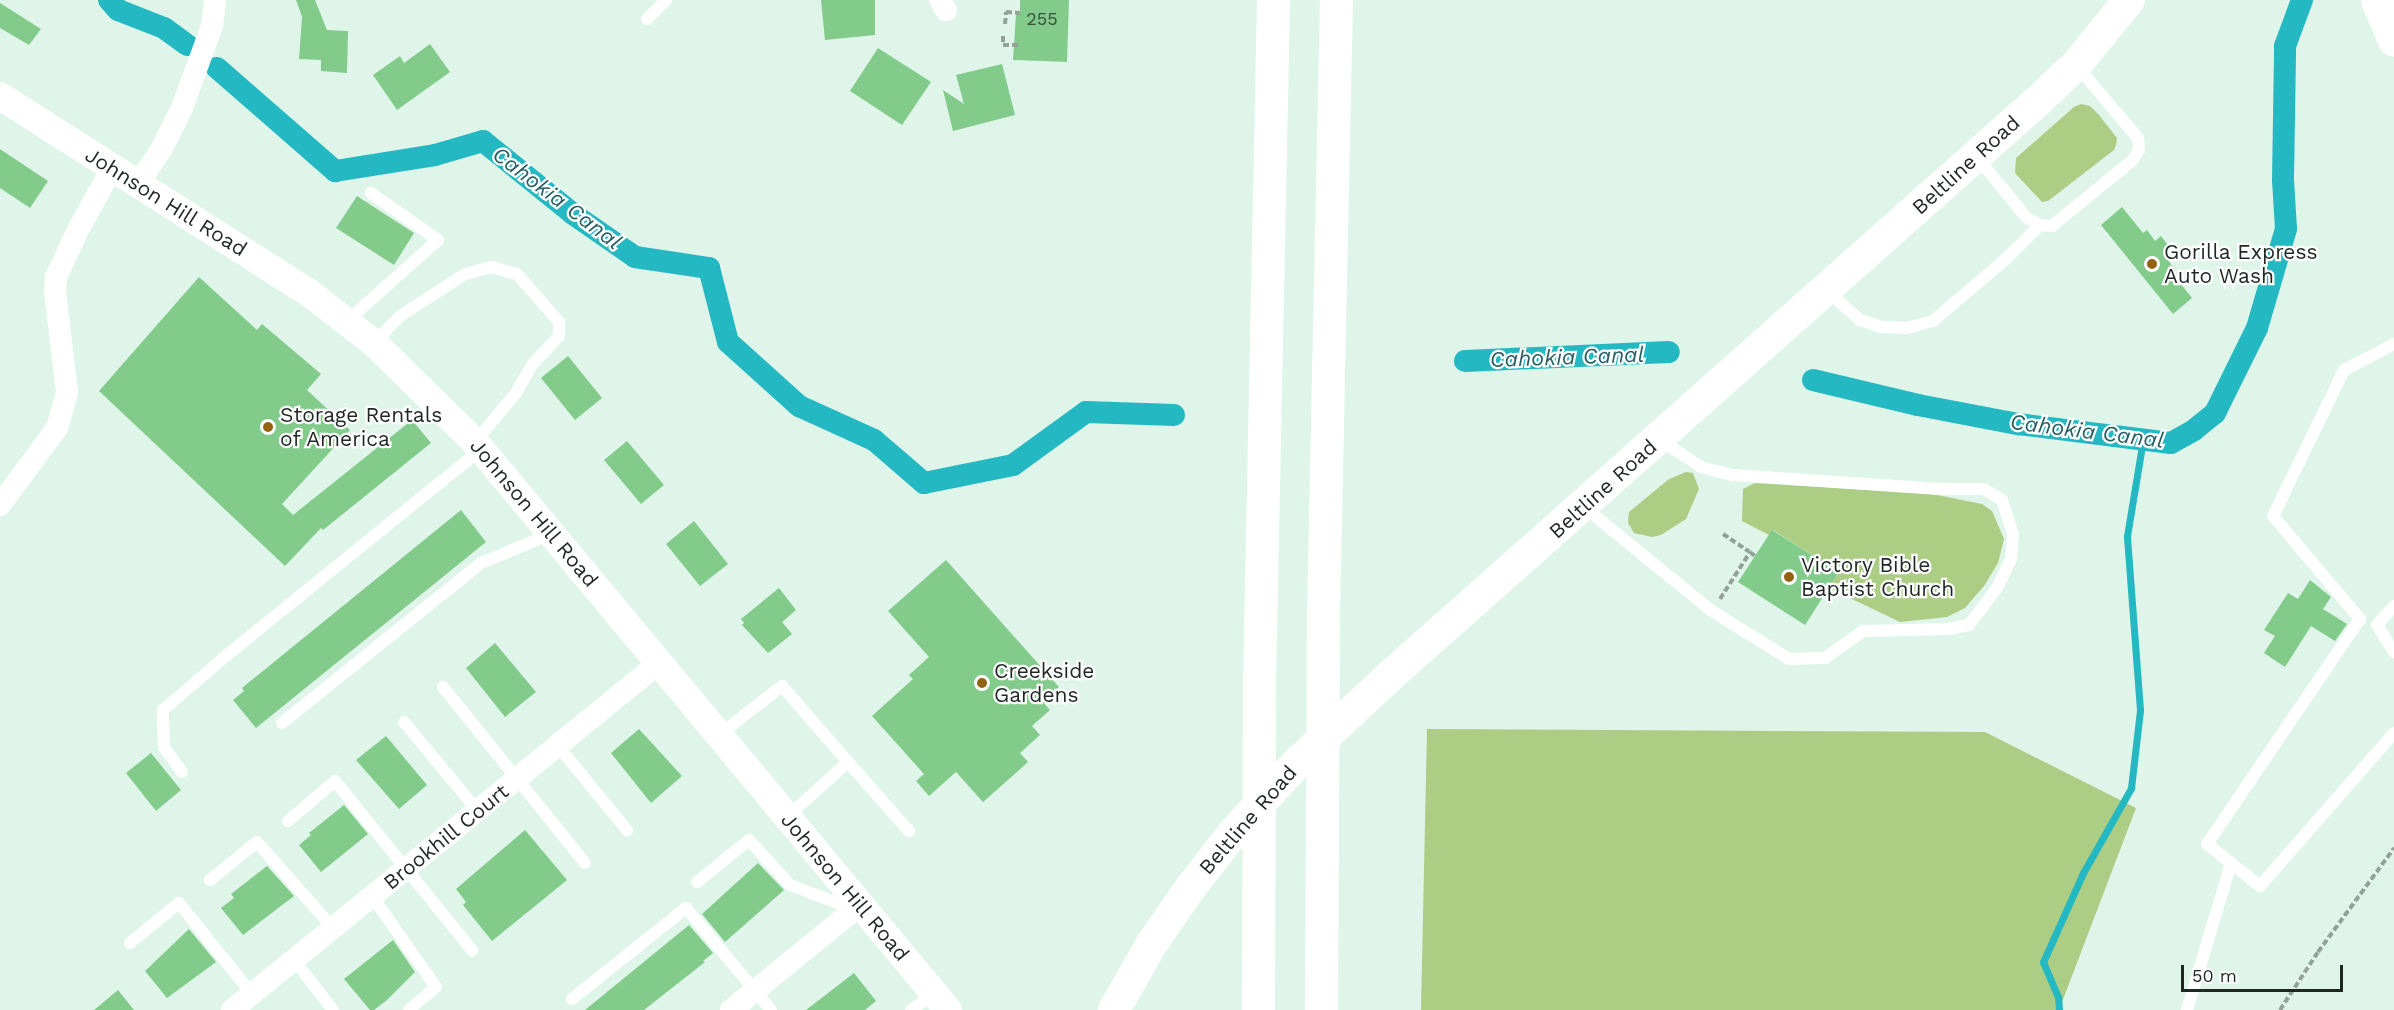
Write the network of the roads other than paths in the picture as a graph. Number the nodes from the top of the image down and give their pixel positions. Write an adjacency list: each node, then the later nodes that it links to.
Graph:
1 (215, 0): 13 (street)
2 (666, 0): 7 (lane)
3 (1273, 0): 66 (main road)
4 (1336, 0): 67 (main road)
5 (2377, 0): 8 (main road)
6 (2119, 5): 9 (main road, Beltline Road)
7 (647, 20)
8 (2394, 40)
9 (2076, 65): 11 (main road, Beltline Road); 15 (lane)
10 (0, 96): 12 (street, Johnson Hill Road)
11 (1976, 156): 15 (lane); 16 (main road, Beltline Road)
12 (112, 168): 13 (street, Johnson Hill Road); 22 (street)
13 (138, 184): 17 (street, Johnson Hill Road)
14 (372, 193): 17 (lane)
15 (2040, 225): 16 (lane)
16 (1826, 290): 20 (main road, Beltline Road)
17 (346, 322): 18 (street, Johnson Hill Road)
18 (374, 344): 21 (street, Johnson Hill Road); 21 (lane)
19 (2394, 344): 26 (lane)
20 (1659, 440): 23 (main road, Beltline Road); 23 (lane)
21 (478, 445): 24 (street, Johnson Hill Road); 37 (lane)
22 (0, 505)
23 (1584, 507): 65 (main road, Beltline Road)
24 (551, 534): 29 (street, Johnson Hill Road); 32 (lane)
25 (2394, 606): 27 (lane)
26 (2360, 619): 27 (lane); 45 (lane)
27 (2377, 625): 28 (lane)
28 (2394, 652)
29 (659, 663): 34 (street, Johnson Hill Road); 35 (street, Brookhill Court)
30 (443, 687): 38 (lane)
31 (404, 722): 39 (lane)
32 (282, 723)
33 (2394, 733): 45 (lane)
34 (719, 735): 36 (lane); 40 (street, Johnson Hill Road)
35 (558, 746): 38 (street, Brookhill Court); 42 (lane)
36 (848, 762): 40 (lane); 43 (lane)
37 (182, 772)
38 (518, 778): 39 (street, Brookhill Court); 44 (lane)
39 (478, 811): 46 (street, Brookhill Court)
40 (787, 817): 50 (street, Johnson Hill Road)
41 (288, 821): 46 (lane)
42 (627, 830)
43 (909, 831)
44 (585, 863)
45 (2231, 863): 68 (lane)
46 (407, 868): 49 (street, Brookhill Court); 53 (lane)
47 (210, 880): 51 (lane)
48 (697, 882): 50 (lane)
49 (372, 896): 51 (street, Brookhill Court); 61 (lane)
50 (857, 907): 55 (street); 58 (street, Johnson Hill Road)
51 (333, 928): 54 (street, Brookhill Court)
52 (130, 943): 56 (lane)
53 (472, 950)
54 (294, 960): 56 (street, Brookhill Court); 60 (lane)
55 (755, 990): 57 (lane); 62 (street); 63 (lane)
56 (252, 994): 59 (street, Brookhill Court)
57 (572, 999)
58 (941, 1002): 64 (lane)
59 (232, 1010)
60 (333, 1010)
61 (409, 1010)
62 (730, 1010)
63 (771, 1010)
64 (911, 1010)
65 (1114, 1010)
66 (1258, 1010)
67 (1321, 1010)
68 (2187, 1010)

